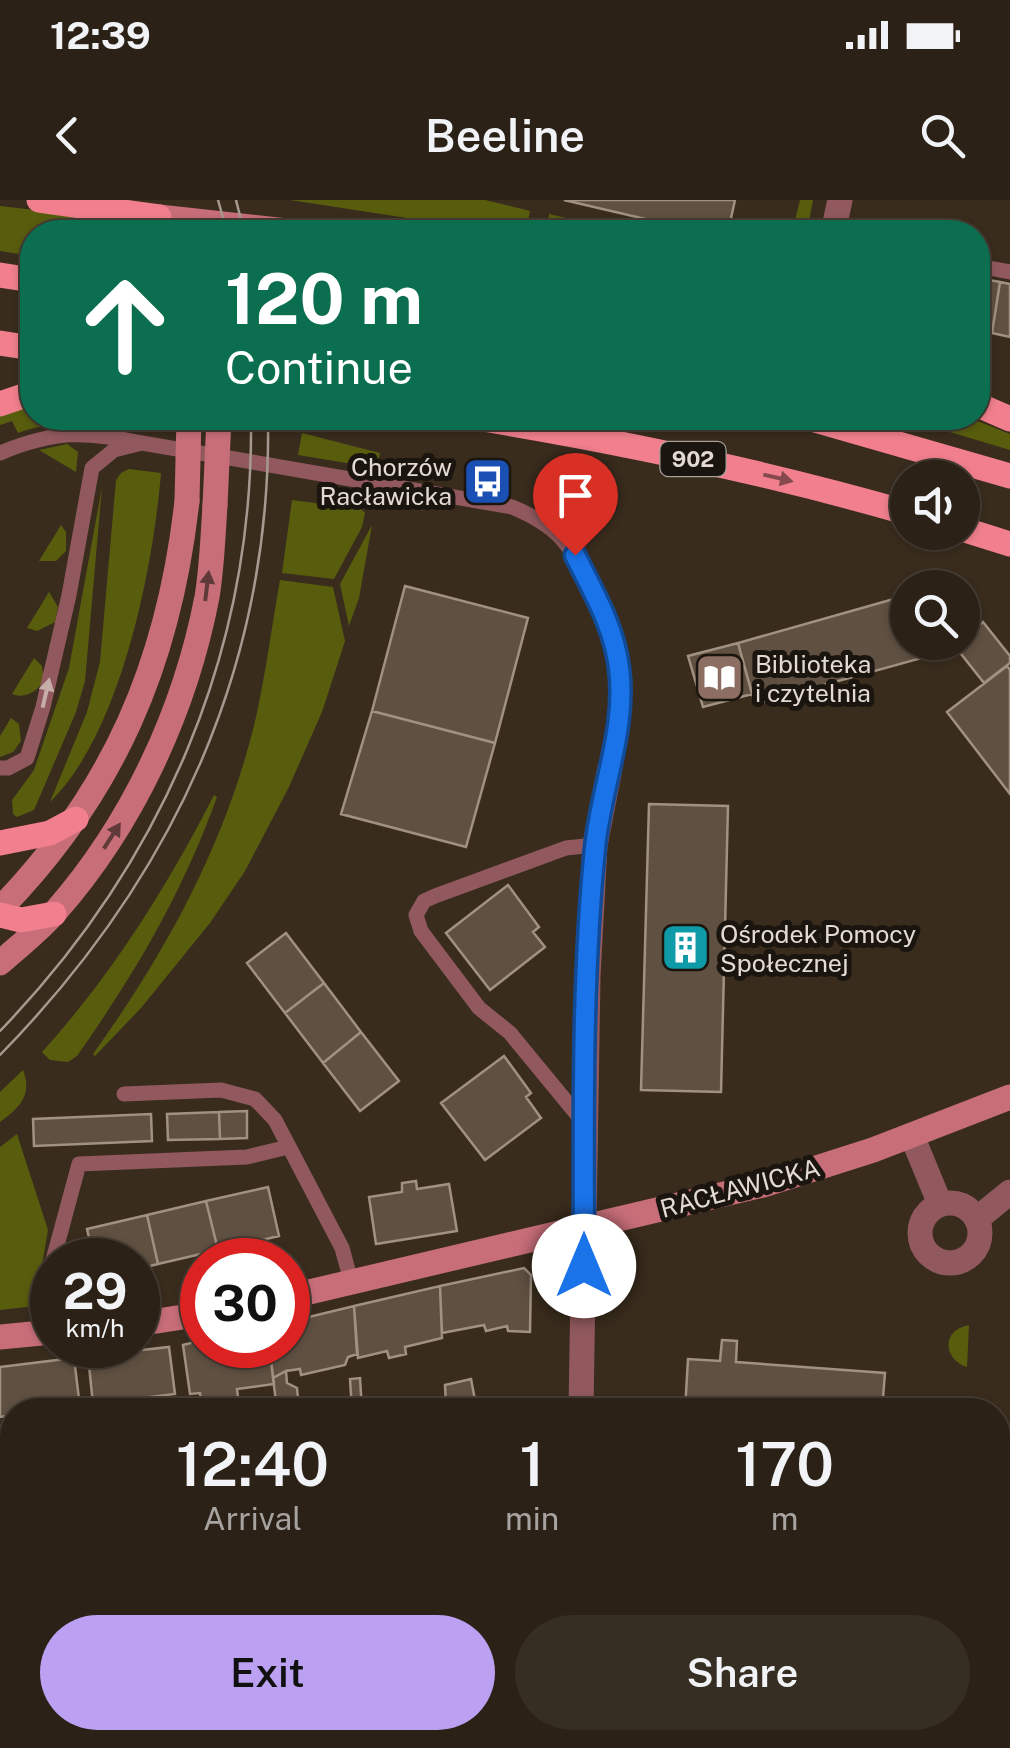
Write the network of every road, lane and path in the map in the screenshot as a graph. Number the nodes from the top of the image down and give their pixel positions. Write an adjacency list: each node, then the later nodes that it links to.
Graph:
1 (38, 200): 2 (main road)
2 (158, 217): 3 (street)
3 (193, 218)
4 (189, 430): 16 (street, bridge)
5 (218, 430): 20 (street, one-way to 5, bridge)
6 (547, 430): 11 (main road, 902, one-way to 11)
7 (850, 430): 10 (main road)
8 (142, 443): 9 (lane); 14 (lane, one-way to 8); 15 (lane)
9 (0, 453)
10 (1010, 476)
11 (890, 508)
12 (980, 535): 13 (main road)
13 (1010, 544)
14 (0, 768)
15 (610, 768): 18 (street)
16 (76, 818): 17 (main road); 19 (street)
17 (0, 843)
18 (595, 845): 24 (street); 24 (lane)
19 (0, 912): 20 (main road)
20 (54, 914): 21 (street)
21 (0, 963)
22 (124, 1094): 26 (lane)
23 (1010, 1097): 25 (street, RACŁAWICKA)
24 (584, 1123): 30 (street)
25 (912, 1136): 28 (street); 30 (street, RACŁAWICKA)
26 (288, 1147): 31 (lane); 32 (lane)
27 (1010, 1192): 29 (street)
28 (940, 1204): 29 (street); 29 (street)
29 (977, 1219)
30 (584, 1228): 32 (street, RACŁAWICKA); 36 (street)
31 (59, 1238)
32 (351, 1282): 33 (street, RACŁAWICKA)
33 (310, 1291)
34 (30, 1334): 35 (street)
35 (0, 1337)
36 (582, 1398)

